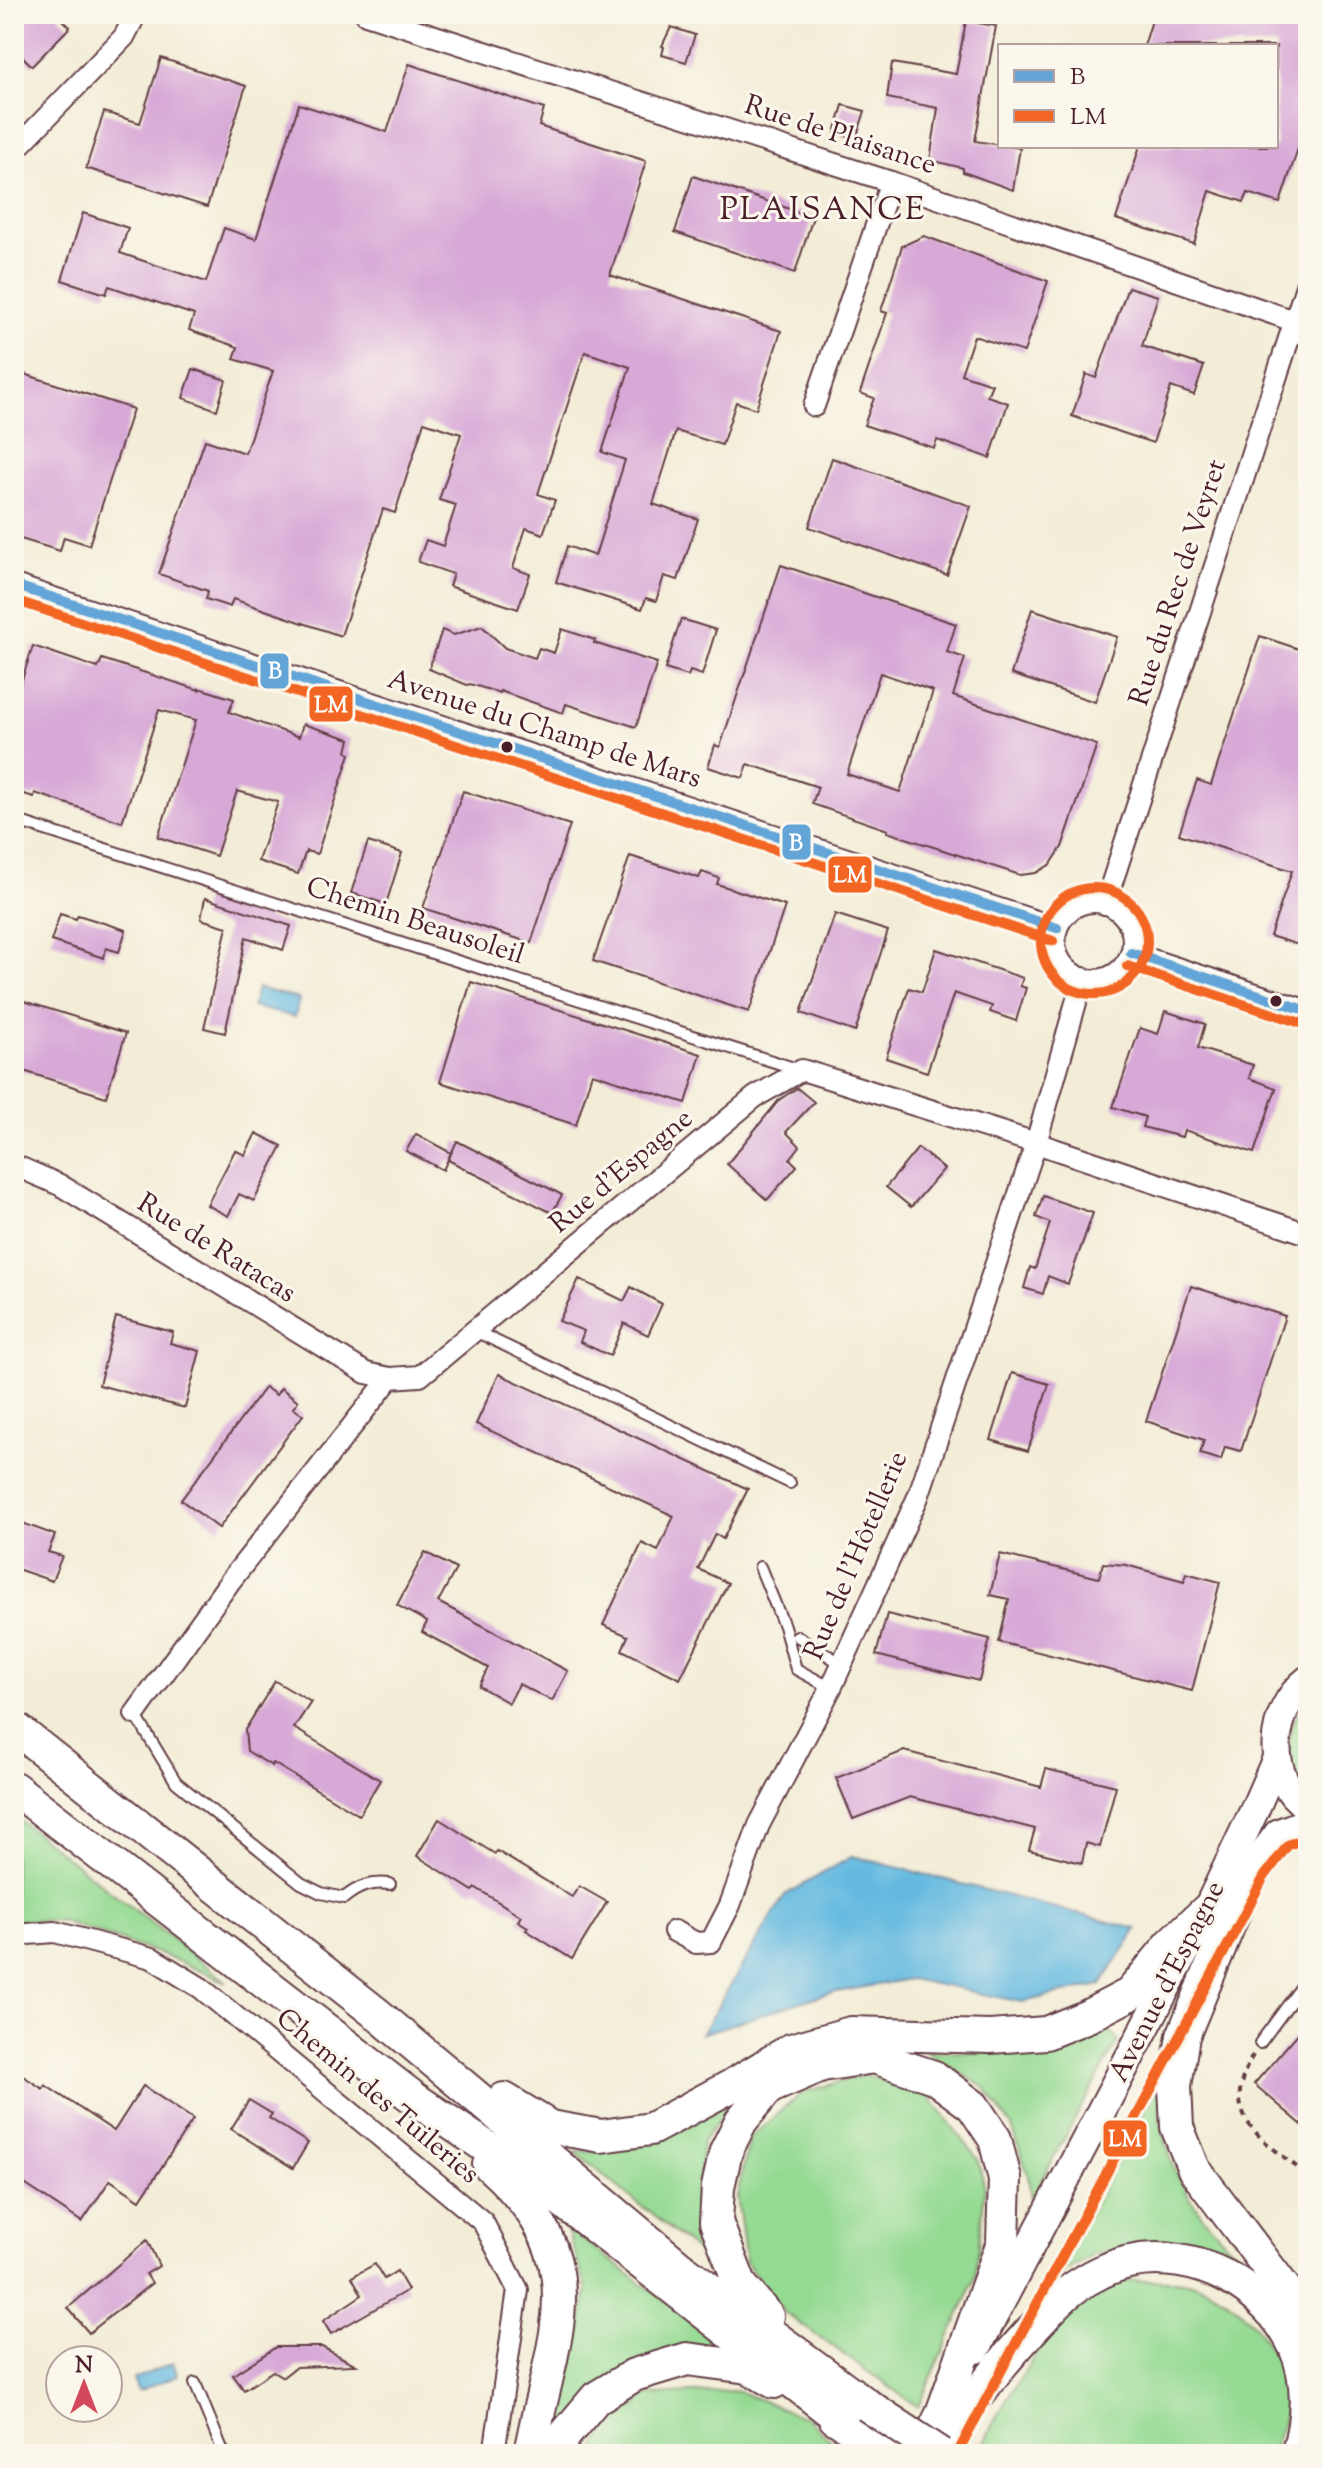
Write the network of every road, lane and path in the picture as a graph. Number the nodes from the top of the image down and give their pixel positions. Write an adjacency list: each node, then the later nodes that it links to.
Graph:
1 (136, 14): 3 (street)
2 (366, 14): 4 (street, Rue de Plaisance)
3 (14, 151)
4 (891, 182): 6 (street, Rue de Plaisance); 7 (street)
5 (1308, 280): 6 (street, Rue du Rec de Veyret)
6 (1294, 321): 10 (street, Rue du Rec de Veyret)
7 (814, 406)
8 (14, 585): 11 (street, Avenue du Champ de Mars)
9 (14, 820): 15 (lane, Chemin Beausoleil)
10 (1105, 904): 11 (street); 12 (street)
11 (1057, 928): 13 (street)
12 (1131, 953): 13 (street); 14 (street)
13 (1083, 978): 16 (street)
14 (1308, 1011)
15 (802, 1070): 16 (street); 19 (street, Rue d'Espagne)
16 (1036, 1143): 18 (street); 24 (street, Rue de l'Hôtellerie)
17 (14, 1165): 20 (street, Rue de Ratacas)
18 (1308, 1234)
19 (475, 1331): 20 (street, Rue d'Espagne); 21 (lane)
20 (390, 1378): 27 (street)
21 (790, 1483)
22 (760, 1567): 26 (lane)
23 (797, 1636): 24 (lane)
24 (842, 1664): 26 (street, Rue de l'Hôtellerie)
25 (1308, 1680): 29 (main road)
26 (831, 1688): 36 (street, Rue de l'Hôtellerie)
27 (135, 1714): 34 (lane)
28 (14, 1727): 39 (main road)
29 (1277, 1758): 31 (main road); 35 (main road, Avenue d'Espagne)
30 (14, 1788): 41 (main road)
31 (1308, 1807)
32 (1308, 1822): 33 (main road, Avenue d'Espagne)
33 (1252, 1869): 43 (main road); 47 (main road, Avenue d'Espagne)
34 (390, 1884)
35 (1207, 1910): 39 (main road); 47 (main road, Avenue d'Espagne)
36 (674, 1931)
37 (14, 1935): 49 (street, Chemin des Tuileries)
38 (1308, 1978): 40 (lane)
39 (376, 2013): 44 (main road)
40 (1260, 2043): 42 (path)
41 (415, 2099): 46 (main road); 50 (main road)
42 (1308, 2176)
43 (1308, 2328)
44 (800, 2355): 46 (main road); 47 (main road)
45 (195, 2383): 48 (lane)
46 (860, 2417): 51 (main road); 52 (main road); 54 (main road, bridge)
47 (948, 2420): 53 (main road); 54 (main road); 55 (main road)
48 (224, 2454)
49 (494, 2454)
50 (530, 2454)
51 (557, 2454)
52 (893, 2454)
53 (922, 2454)
54 (941, 2454)
55 (1297, 2454)

